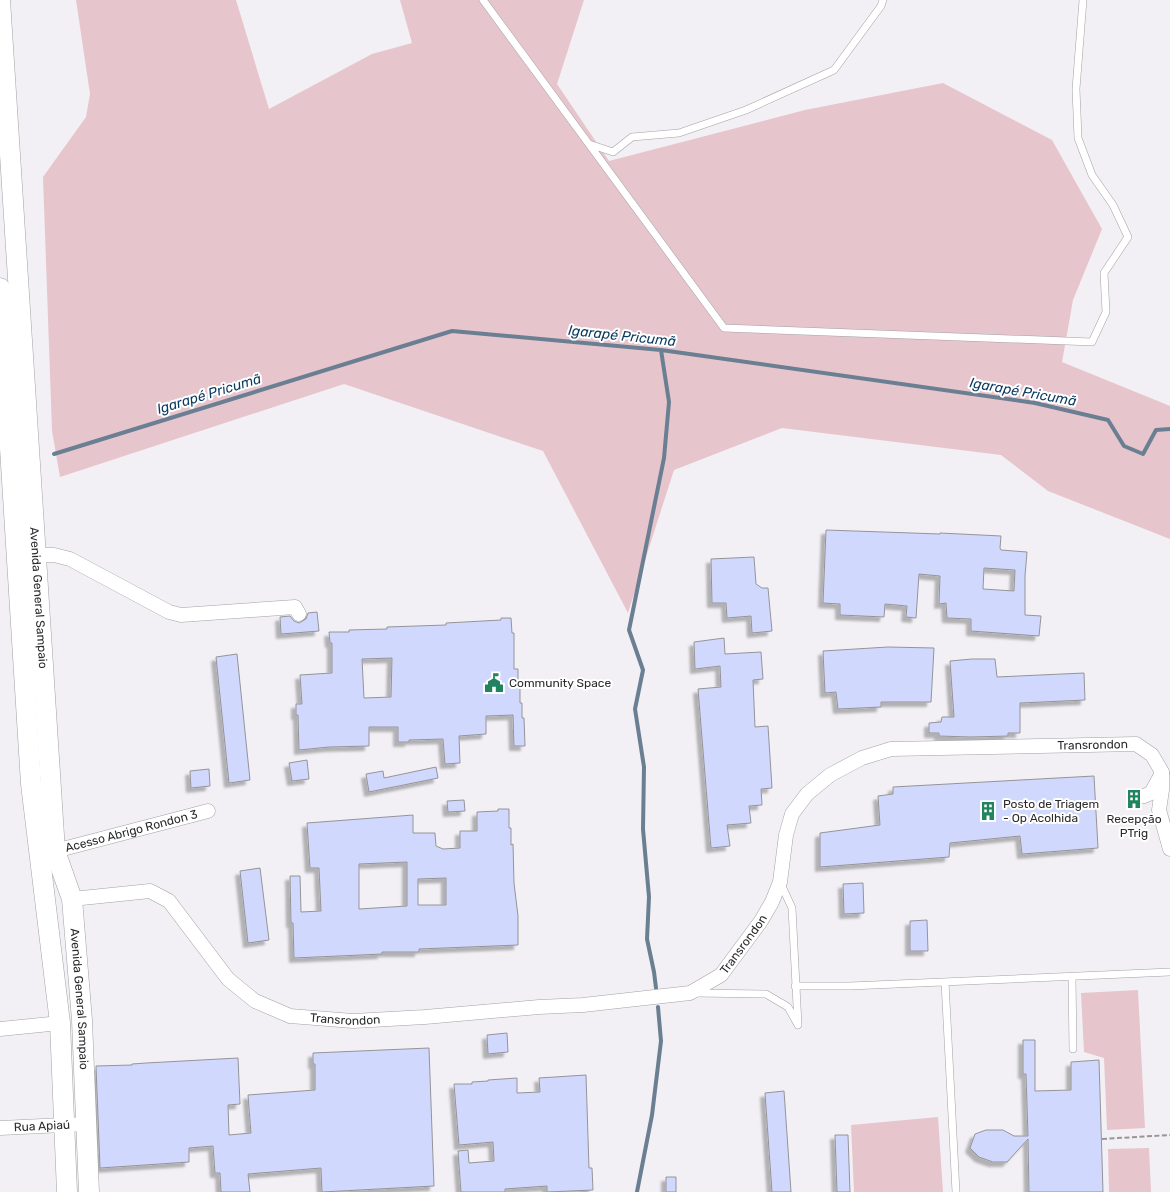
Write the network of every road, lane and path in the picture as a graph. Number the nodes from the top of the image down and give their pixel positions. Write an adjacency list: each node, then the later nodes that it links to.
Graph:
1 (0, 0): 5 (street, Avenida General Sampaio)
2 (483, 0): 6 (lane)
3 (883, 0): 6 (lane)
4 (1082, 0): 6 (lane)
5 (3, 85): 7 (street, Avenida General Sampaio)
6 (589, 144)
7 (7, 222): 8 (street, Avenida General Sampaio)
8 (8, 244): 10 (street, Avenida General Sampaio)
9 (0, 288): 10 (street, Avenida General Sampaio)
10 (23, 500): 11 (street, Avenida General Sampaio); 14 (street, Avenida General Sampaio)
11 (36, 555): 12 (street); 14 (street, Avenida General Sampaio)
12 (298, 614)
13 (1162, 772): 15 (street); 17 (street); 19 (street, Transrondon)
14 (41, 784): 18 (street, Avenida General Sampaio); 26 (street, Avenida General Sampaio)
15 (1144, 796)
16 (208, 811): 18 (street, Acesso Abrigo Rondon 3)
17 (1170, 849)
18 (55, 851): 20 (street, Avenida General Sampaio)
19 (780, 882): 24 (lane); 25 (street, Transrondon)
20 (72, 899): 25 (street, Transrondon); 29 (street, Avenida General Sampaio)
21 (1170, 972): 22 (lane)
22 (1072, 976): 23 (lane); 28 (lane)
23 (945, 982): 24 (lane); 36 (lane)
24 (796, 986): 25 (lane)
25 (690, 993)
26 (60, 1023): 27 (street); 30 (street, Avenida General Sampaio)
27 (0, 1029)
28 (1074, 1049)
29 (85, 1124): 30 (street, Rua Apiaú); 34 (street, Avenida General Sampaio)
30 (64, 1125): 31 (street, Rua Apiaú); 35 (street, Avenida General Sampaio)
31 (0, 1128)
32 (1170, 1135): 33 (path)
33 (1102, 1139)
34 (88, 1188)
35 (67, 1192)
36 (956, 1192)

